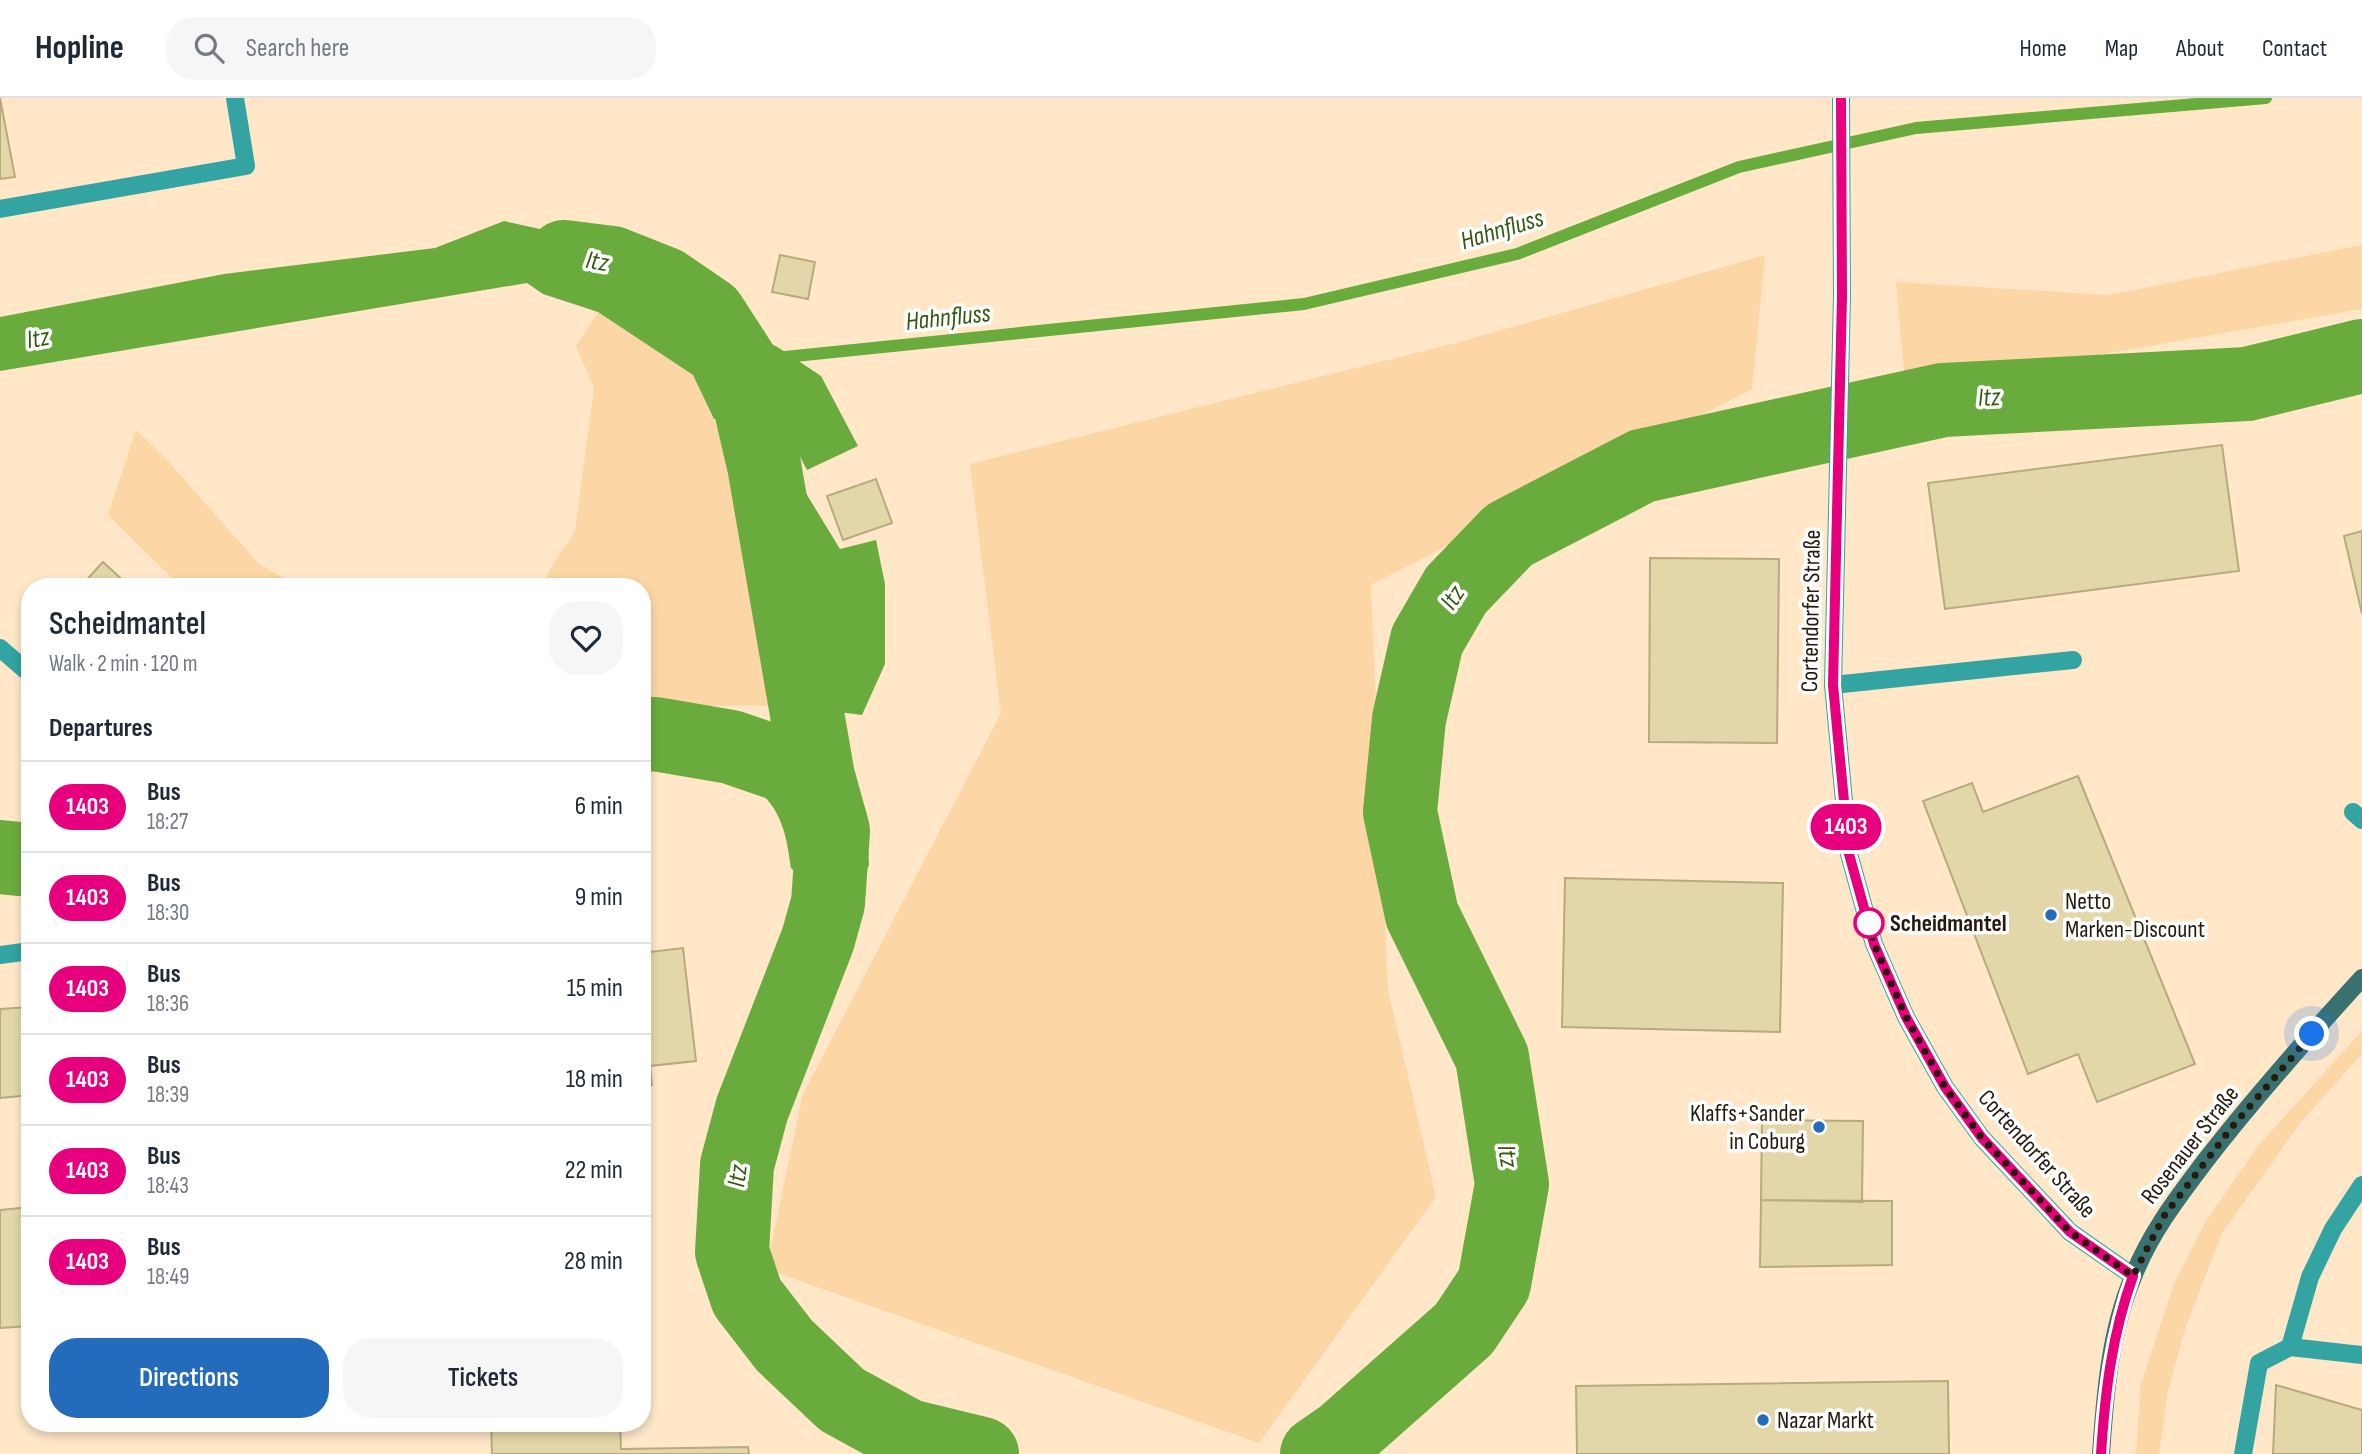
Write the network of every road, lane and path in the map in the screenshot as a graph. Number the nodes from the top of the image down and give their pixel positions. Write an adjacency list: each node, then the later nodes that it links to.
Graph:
1 (235, 98): 3 (street)
2 (1841, 98): 7 (street, Cortendorfer Straße)
3 (0, 209)
4 (0, 648): 6 (street)
5 (2073, 660): 7 (street)
6 (21, 666)
7 (1833, 685): 12 (street, Cortendorfer Straße)
8 (21, 952): 9 (street)
9 (0, 955)
10 (2362, 978): 12 (street, Rosenauer Straße)
11 (2362, 1185): 13 (street)
12 (2133, 1276): 15 (street, Rosenauer Straße)
13 (2290, 1347): 14 (street); 16 (street)
14 (2362, 1355)
15 (2101, 1454)
16 (2243, 1454)

